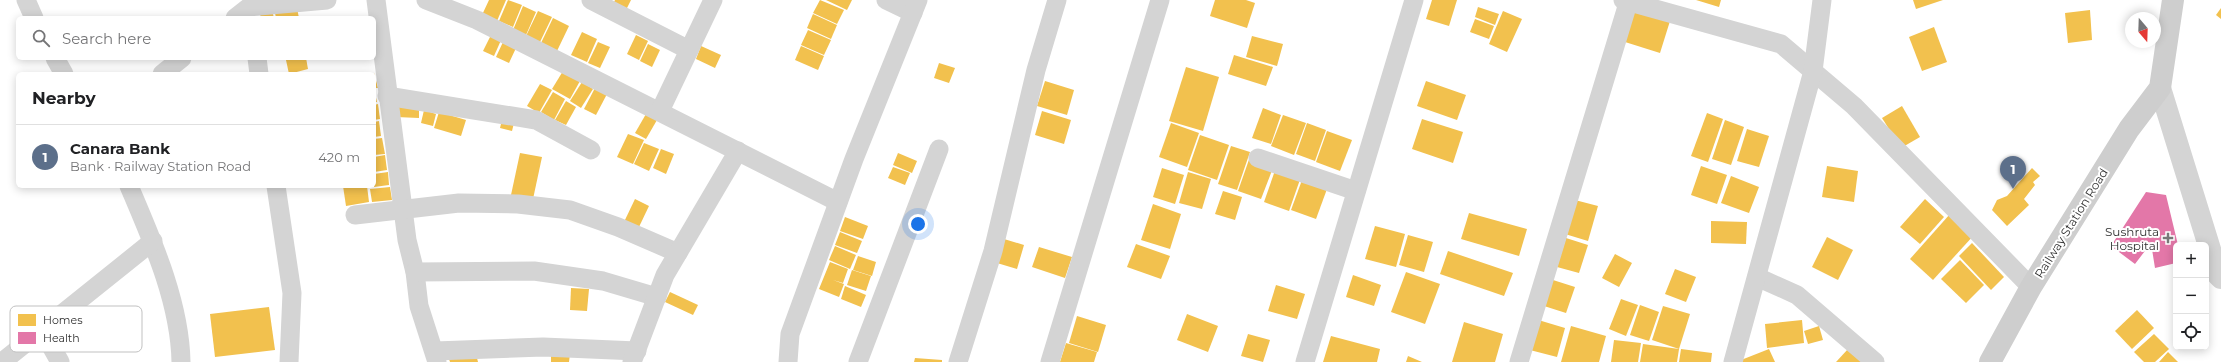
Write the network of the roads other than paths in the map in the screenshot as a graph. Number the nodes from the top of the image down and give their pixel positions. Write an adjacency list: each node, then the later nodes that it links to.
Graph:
1 (26, 0): 16 (street)
2 (327, 0): 15 (street)
3 (376, 0): 26 (street)
4 (426, 0): 27 (street)
5 (591, 0): 17 (street)
6 (712, 0): 17 (street)
7 (886, 0): 14 (street)
8 (1057, 0): 56 (street)
9 (1160, 0): 57 (street)
10 (1414, 0): 34 (street)
11 (1822, 0): 21 (street)
12 (2172, 0): 25 (main road)
13 (1627, 1): 21 (street); 59 (street)
14 (916, 6): 35 (street)
15 (245, 14)
16 (33, 16)
17 (689, 50): 27 (street)
18 (56, 60): 22 (street)
19 (180, 60): 23 (street)
20 (256, 60): 24 (street)
21 (1813, 71): 41 (street); 43 (street)
22 (63, 72)
23 (164, 72)
24 (259, 72)
25 (2160, 88): 42 (street); 43 (main road, Railway Station Road)
26 (387, 96): 29 (street); 36 (street)
27 (660, 111): 30 (street)
28 (939, 149): 55 (street)
29 (591, 150)
30 (738, 151): 35 (street); 39 (street)
31 (1258, 158): 34 (street)
32 (130, 188): 38 (street)
33 (276, 188): 53 (street)
34 (1356, 191): 58 (street)
35 (838, 202): 54 (street)
36 (403, 210): 37 (street); 39 (street); 40 (street)
37 (355, 215)
38 (153, 241): 45 (street); 52 (street)
39 (678, 253): 44 (street)
40 (415, 272): 44 (street); 48 (street)
41 (1757, 277): 60 (street); 61 (street)
42 (2221, 278)
43 (2031, 287): 62 (main road, Railway Station Road)
44 (657, 297): 49 (street)
45 (72, 306)
46 (14, 352): 50 (street)
47 (54, 352): 51 (street)
48 (436, 356): 49 (street)
49 (634, 357)
50 (2, 362)
51 (60, 362)
52 (181, 362)
53 (290, 362)
54 (788, 362)
55 (858, 362)
56 (958, 362)
57 (1050, 362)
58 (1304, 362)
59 (1519, 362)
60 (1733, 362)
61 (1875, 362)
62 (1990, 362)

